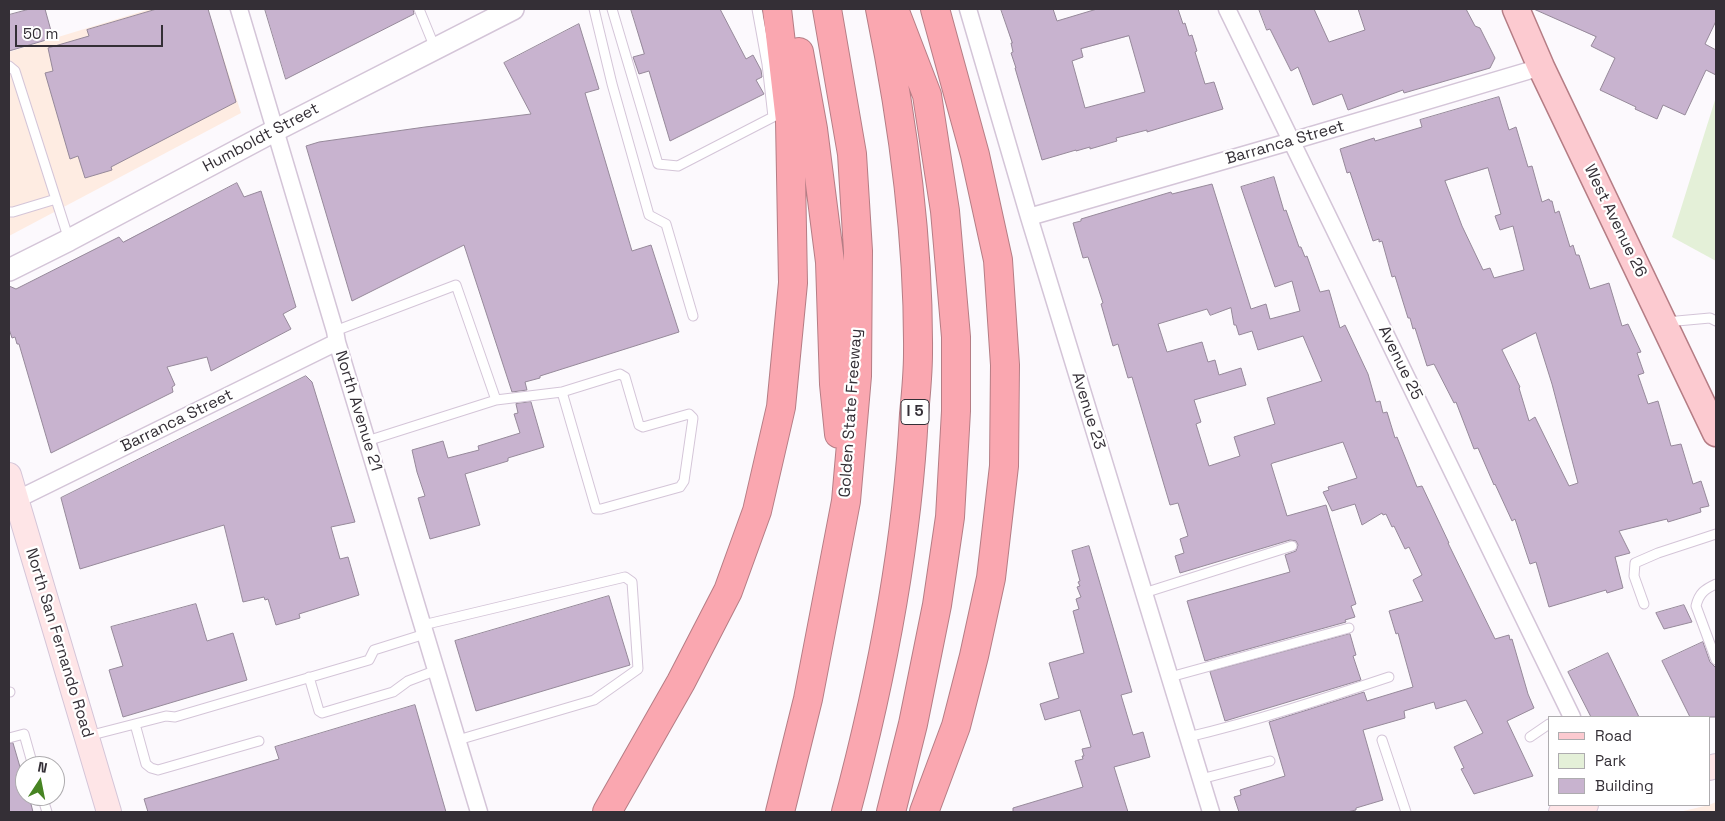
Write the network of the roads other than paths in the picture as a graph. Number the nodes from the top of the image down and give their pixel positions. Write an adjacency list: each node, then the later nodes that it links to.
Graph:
1 (239, 9): 19 (street, North Avenue 21)
2 (419, 9): 16 (lane)
3 (514, 9): 16 (street, Humboldt Street)
4 (594, 9): 26 (lane)
5 (612, 9): 6 (lane)
6 (757, 9)
7 (777, 9): 65 (highway)
8 (791, 9): 36 (highway)
9 (827, 9): 36 (highway, Golden State Freeway)
10 (880, 9): 67 (highway, I 5)
11 (894, 9): 68 (highway)
12 (935, 9): 69 (highway)
13 (968, 9): 23 (street, Avenue 23)
14 (1227, 9): 20 (street, Avenue 25)
15 (1516, 9): 18 (main road, West Avenue 26)
16 (435, 49): 19 (street, Humboldt Street)
17 (9, 66): 21 (lane)
18 (1542, 67): 20 (street, Barranca Street); 28 (main road, West Avenue 26)
19 (276, 130): 24 (street, Humboldt Street); 29 (street, North Avenue 21)
20 (1292, 141): 23 (street, Barranca Street); 49 (street, Avenue 25)
21 (56, 199): 22 (lane); 24 (lane)
22 (9, 212)
23 (1029, 217): 40 (street, Avenue 23)
24 (69, 240): 25 (street, Humboldt Street)
25 (9, 270)
26 (694, 316)
27 (1716, 321): 28 (lane)
28 (1664, 323): 32 (main road, West Avenue 26)
29 (336, 336): 31 (lane); 33 (street, North Avenue 21); 35 (street, Barranca Street)
30 (562, 392): 30 (lane); 31 (lane)
31 (496, 400): 33 (lane)
32 (1716, 433)
33 (367, 441): 43 (street, North Avenue 21)
34 (9, 475): 35 (main road, North San Fernando Road)
35 (16, 500): 52 (main road, North San Fernando Road)
36 (846, 501): 66 (highway, Golden State Freeway)
37 (1716, 534): 41 (lane)
38 (1292, 546): 40 (lane)
39 (1716, 584): 44 (lane)
40 (1144, 593): 47 (street, Avenue 23)
41 (1644, 604)
42 (1349, 628): 47 (lane)
43 (424, 629): 45 (street, North Avenue 21); 46 (lane); 56 (lane)
44 (1716, 660)
45 (436, 670): 46 (lane); 56 (street, North Avenue 21)
46 (309, 677): 50 (lane)
47 (1170, 677): 53 (street, Avenue 23)
48 (1388, 677): 53 (lane)
49 (1567, 715)
50 (136, 724): 52 (lane); 58 (lane)
51 (1548, 725): 54 (lane)
52 (87, 736): 63 (main road, North San Fernando Road)
53 (1188, 737): 61 (street, Avenue 23)
54 (1530, 737)
55 (9, 738): 59 (lane)
56 (458, 740): 64 (street, North Avenue 21)
57 (1382, 740): 71 (lane)
58 (259, 741)
59 (30, 756)
60 (1270, 761): 61 (lane)
61 (1201, 780): 70 (street, Avenue 23)
62 (1582, 806): 72 (main road)
63 (110, 812)
64 (479, 812)
65 (607, 812)
66 (780, 812)
67 (846, 812)
68 (891, 812)
69 (924, 812)
70 (1212, 812)
71 (1406, 812)
72 (1560, 812)

